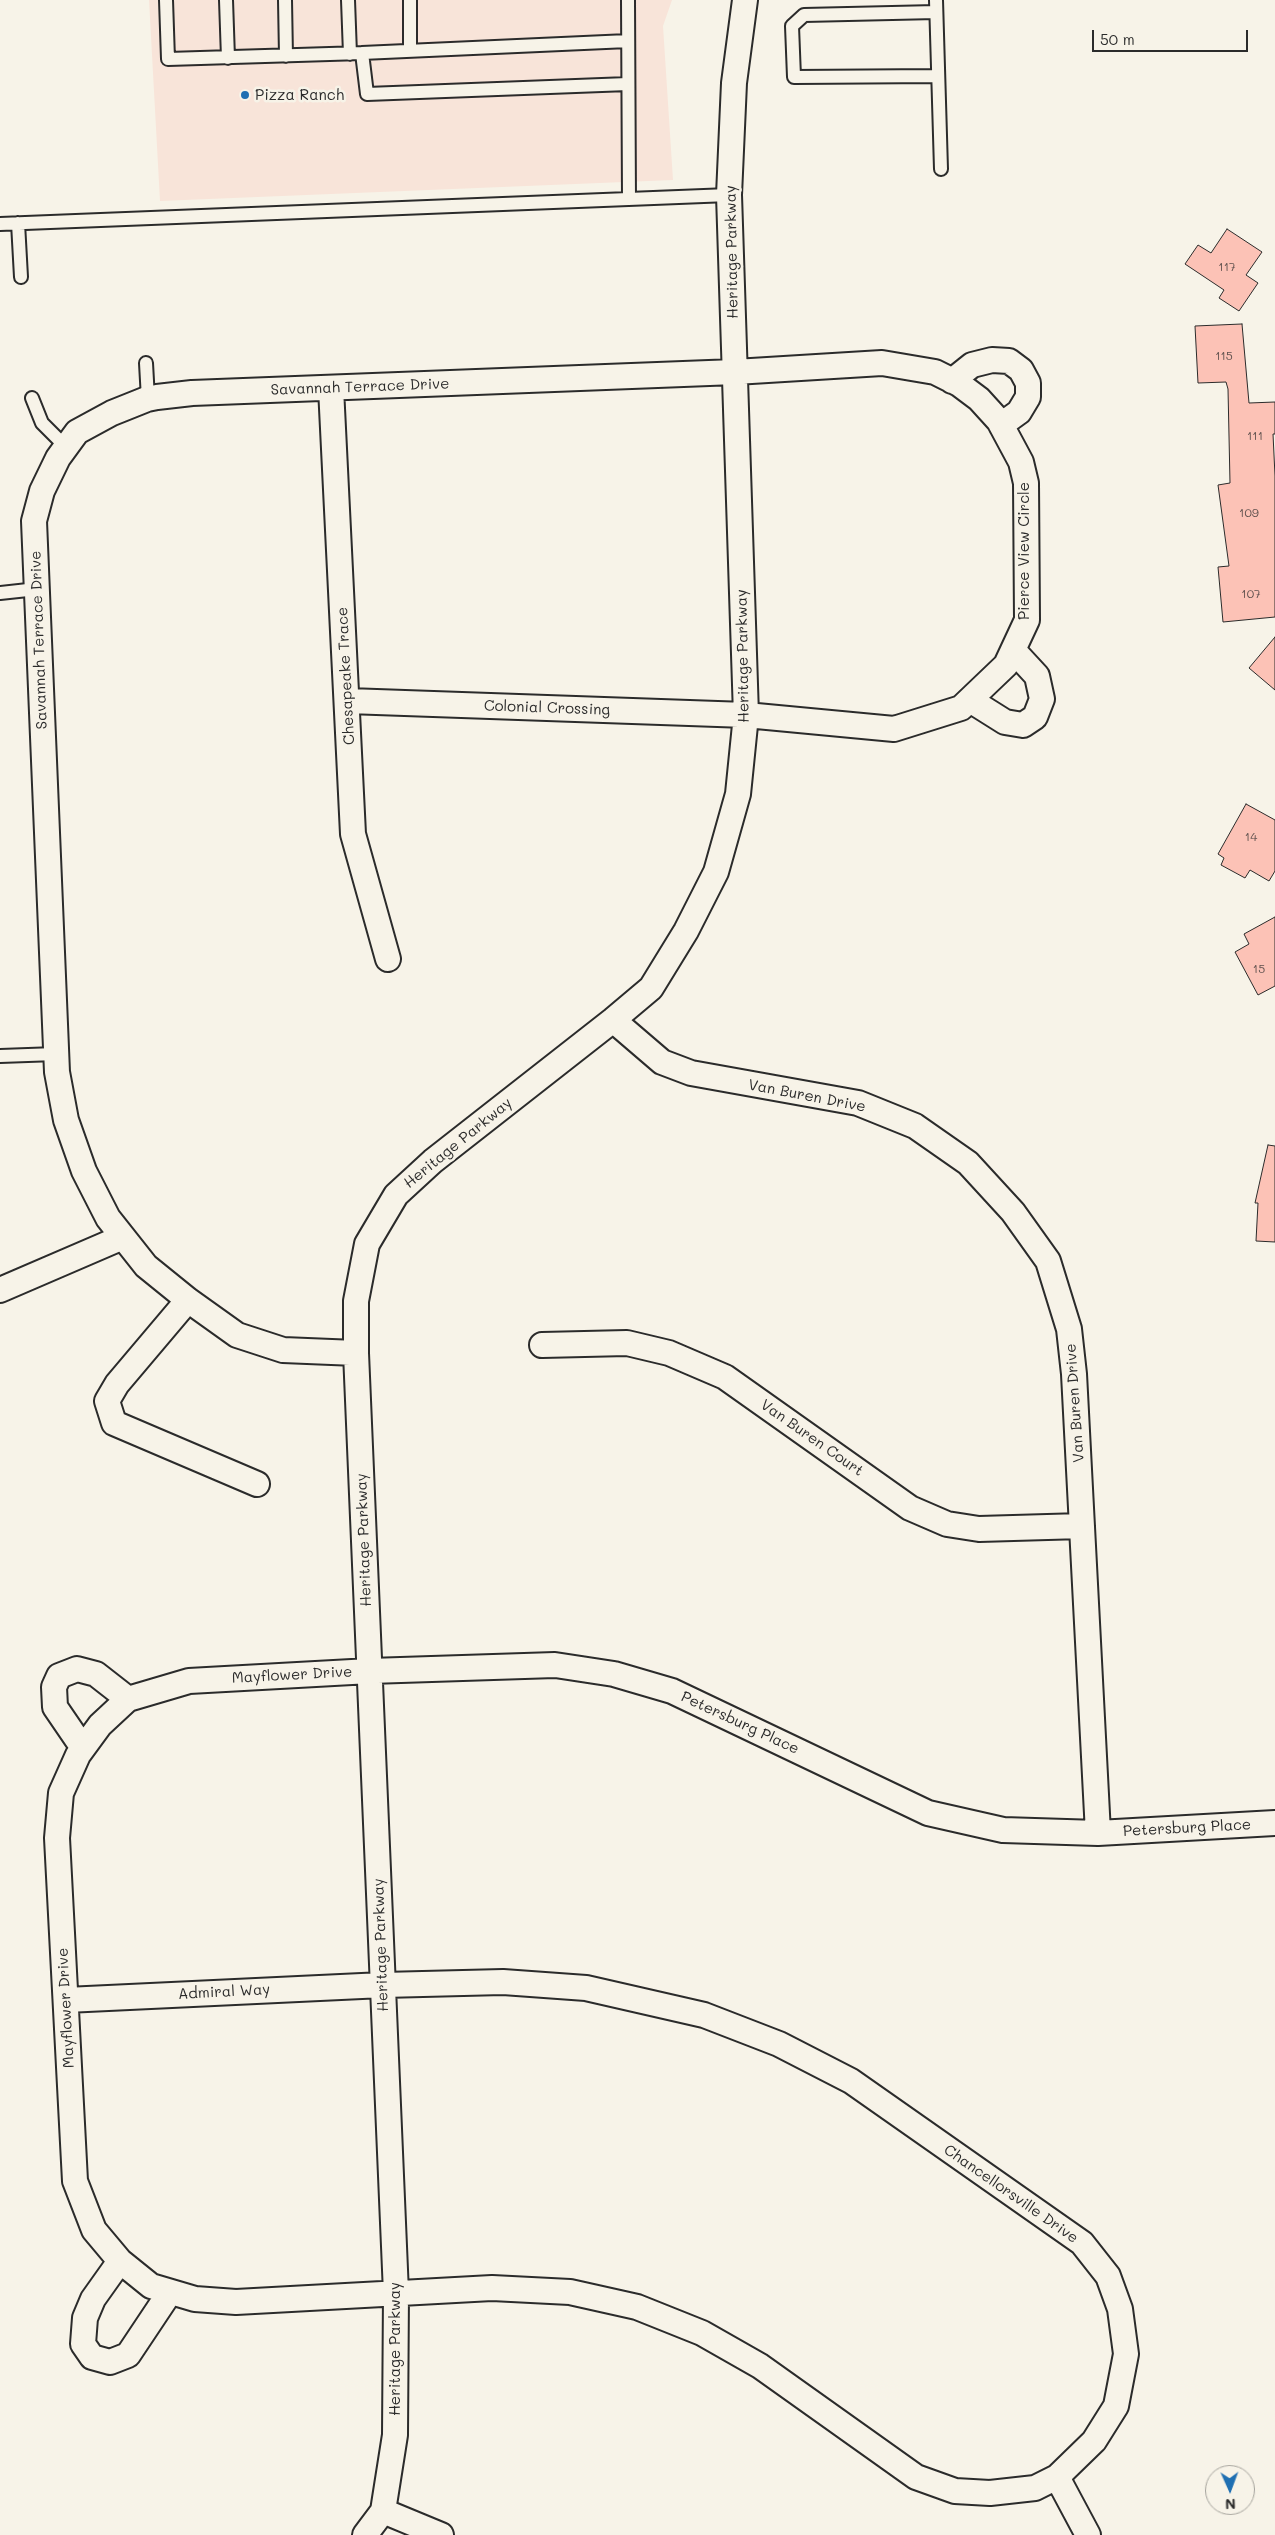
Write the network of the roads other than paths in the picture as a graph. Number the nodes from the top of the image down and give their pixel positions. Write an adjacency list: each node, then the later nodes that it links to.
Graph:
1 (166, 0): 13 (lane)
2 (226, 0): 13 (lane)
3 (285, 0): 12 (lane)
4 (348, 0): 11 (lane)
5 (410, 0): 10 (lane)
6 (628, 0): 9 (lane)
7 (745, 0): 17 (street, Heritage Parkway)
8 (936, 6): 14 (lane); 14 (lane)
9 (628, 41): 10 (lane); 15 (lane)
10 (410, 50): 11 (lane)
11 (356, 54): 12 (lane); 15 (lane)
12 (286, 56): 13 (lane)
13 (228, 58)
14 (938, 76): 16 (lane)
15 (628, 84): 18 (lane)
16 (940, 169)
17 (729, 195): 18 (lane); 23 (street, Heritage Parkway)
18 (629, 199): 19 (lane)
19 (18, 223): 20 (lane); 21 (lane)
20 (0, 224)
21 (22, 276)
22 (146, 363): 27 (lane)
23 (735, 372): 24 (street, Pierce View Circle); 25 (street, Savannah Terrace Drive); 35 (street, Heritage Parkway)
24 (952, 381): 28 (street, Pierce View Circle); 28 (street)
25 (331, 388): 27 (street, Savannah Terrace Drive); 34 (street, Chesapeake Trace)
26 (32, 398): 29 (lane)
27 (148, 398): 29 (street, Savannah Terrace Drive)
28 (1001, 425): 32 (street, Pierce View Circle)
29 (66, 447): 30 (street, Savannah Terrace Drive)
30 (37, 589): 31 (lane); 38 (street, Savannah Terrace Drive)
31 (0, 593)
32 (1013, 650): 33 (street, Pierce View Circle); 33 (street)
33 (970, 700): 35 (street, Pierce View Circle)
34 (348, 701): 35 (street, Colonial Crossing); 36 (street, Chesapeake Trace)
35 (746, 715): 37 (street, Heritage Parkway)
36 (388, 959)
37 (614, 1020): 44 (street, Heritage Parkway); 46 (street, Van Buren Drive)
38 (56, 1054): 39 (lane); 40 (street, Savannah Terrace Drive)
39 (0, 1057)
40 (123, 1237): 41 (street); 42 (street, Savannah Terrace Drive)
41 (0, 1290)
42 (188, 1300): 44 (street, Savannah Terrace Drive); 45 (street)
43 (542, 1345): 46 (street, Van Buren Court)
44 (356, 1353): 47 (street, Heritage Parkway)
45 (257, 1484)
46 (1082, 1526): 51 (street)
47 (370, 1671): 48 (street, Mayflower Drive); 51 (street, Petersburg Place); 52 (street, Heritage Parkway)
48 (128, 1699): 49 (street, Mayflower Drive); 49 (street)
49 (83, 1748): 53 (street, Mayflower Drive)
50 (1275, 1822): 51 (street, Petersburg Place)
51 (1098, 1833)
52 (383, 1985): 53 (street, Admiral Way); 56 (street, Heritage Parkway); 57 (street, Chancellorsville Drive)
53 (66, 2000): 54 (street, Mayflower Drive)
54 (120, 2261): 55 (street, Mayflower Drive); 55 (street)
55 (170, 2292): 56 (street, Mayflower Drive)
56 (396, 2293): 57 (street, Chancellorsville Drive); 58 (street, Heritage Parkway)
57 (1057, 2477): 61 (street)
58 (383, 2511): 59 (street, Heritage Parkway); 60 (street)
59 (365, 2535)
60 (441, 2535)
61 (1088, 2535)

